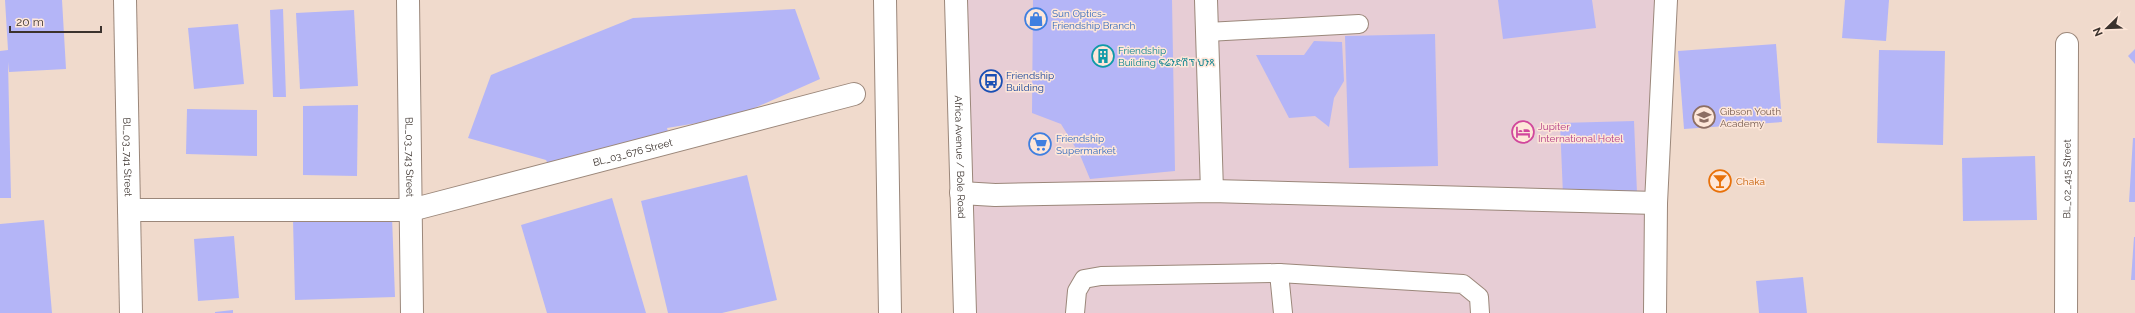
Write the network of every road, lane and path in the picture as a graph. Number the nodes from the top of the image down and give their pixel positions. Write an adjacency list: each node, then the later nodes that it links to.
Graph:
1 (125, 0): 14 (street, BL_03_741 Street)
2 (408, 0): 15 (street, BL_03_743 Street)
3 (885, 0): 19 (street)
4 (956, 0): 12 (street, Africa Avenue / Bole Road)
5 (1206, 0): 8 (street)
6 (1666, 0): 13 (street)
7 (1359, 24): 8 (lane)
8 (1207, 32): 11 (street)
9 (2067, 44): 25 (street, BL_02_415 Street)
10 (854, 94): 15 (street, BL_03_676 Street)
11 (1212, 191): 12 (street); 13 (street)
12 (961, 193): 20 (street, Africa Avenue / Bole Road)
13 (1656, 203): 24 (street)
14 (129, 210): 15 (street, BL_03_676 Street); 17 (street, BL_03_741 Street)
15 (411, 210): 18 (street, BL_03_743 Street)
16 (1279, 273): 21 (lane); 22 (lane); 23 (lane)
17 (131, 313)
18 (412, 313)
19 (890, 313)
20 (965, 313)
21 (1075, 313)
22 (1283, 313)
23 (1480, 313)
24 (1655, 313)
25 (2066, 313)

